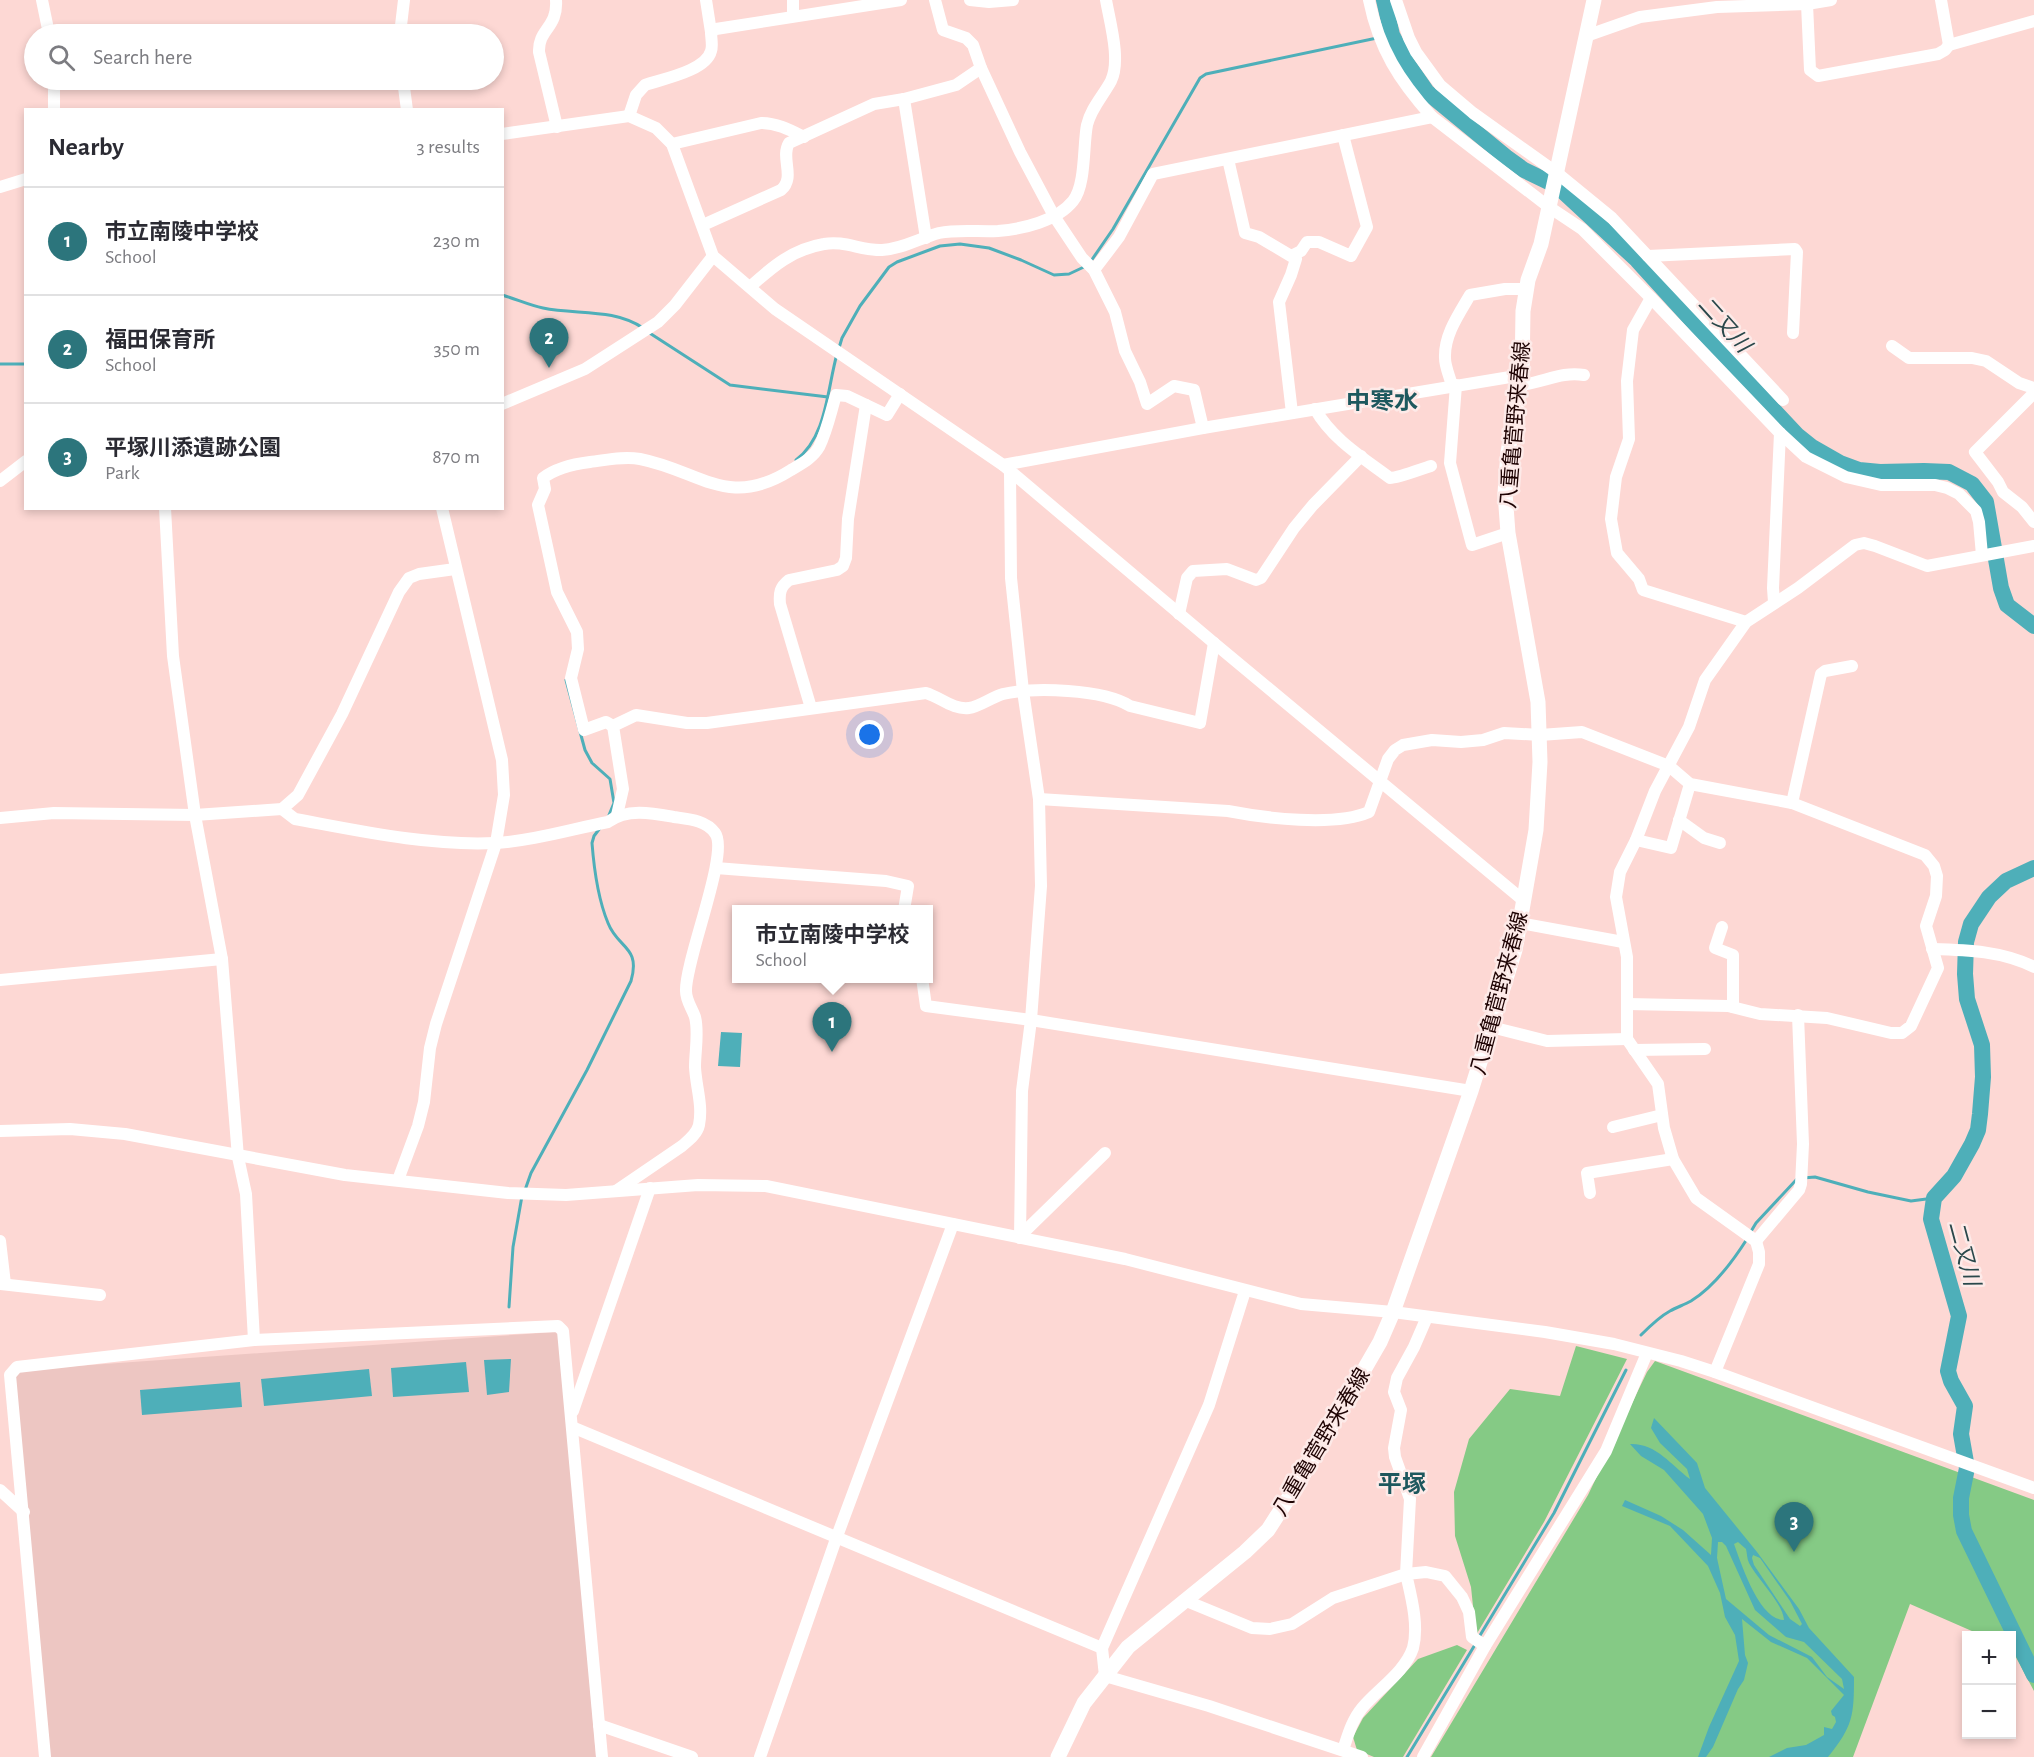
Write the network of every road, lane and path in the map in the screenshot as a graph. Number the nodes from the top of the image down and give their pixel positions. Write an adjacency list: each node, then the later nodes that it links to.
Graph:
1 (42, 0): 19 (street)
2 (404, 0): 20 (street)
3 (556, 0): 32 (street)
4 (706, 0): 21 (street)
5 (794, 0): 17 (street)
6 (901, 0): 17 (street)
7 (935, 0): 24 (street)
8 (970, 0): 9 (street)
9 (1013, 0)
10 (1106, 0): 42 (street)
11 (1369, 0): 31 (street)
12 (1396, 0): 38 (street)
13 (1594, 0): 22 (main road, 八重亀菅野来春線)
14 (1831, 0): 16 (street)
15 (1941, 0): 23 (street)
16 (1807, 3): 22 (street); 23 (street)
17 (793, 16): 21 (street)
18 (2034, 21): 23 (street)
19 (47, 24)
20 (401, 24)
21 (711, 32): 30 (street)
22 (1586, 36): 38 (main road, 八重亀菅野来春線)
23 (1949, 45)
24 (981, 68): 27 (street); 42 (street)
25 (54, 90): 28 (street)
26 (404, 90): 29 (street)
27 (904, 99): 35 (street); 44 (street)
28 (54, 108)
29 (407, 108)
30 (629, 116): 32 (street); 36 (street)
31 (1432, 117): 34 (street); 41 (street)
32 (557, 127): 33 (street)
33 (504, 134)
34 (1343, 135): 37 (street); 45 (street)
35 (804, 137): 36 (street); 43 (street)
36 (672, 144): 43 (street)
37 (1228, 159): 45 (street); 48 (street)
38 (1557, 173): 41 (main road, 八重亀菅野来春線); 47 (street)
39 (24, 181): 40 (street)
40 (0, 187)
41 (1549, 207): 50 (main road, 八重亀菅野来春線); 51 (street)
42 (1054, 216): 44 (street); 48 (street)
43 (703, 225): 46 (street)
44 (926, 238): 49 (street)
45 (1293, 255): 64 (street)
46 (713, 256): 49 (street); 61 (street)
47 (1648, 256): 52 (street); 60 (street)
48 (1094, 270): 65 (street)
49 (750, 287): 59 (street)
50 (1526, 289): 55 (main road, 八重亀菅野来春線); 56 (street)
51 (1651, 298): 66 (street); 81 (street)
52 (1793, 333)
53 (1892, 346): 57 (street)
54 (1584, 375): 55 (street)
55 (1521, 380): 56 (street); 75 (main road, 八重亀菅野来春線)
56 (1454, 386): 63 (street); 75 (street)
57 (2034, 388)
58 (2034, 393): 74 (street)
59 (900, 394): 62 (street); 70 (street)
60 (1783, 400)
61 (504, 403)
62 (866, 405): 85 (street); 86 (street)
63 (1315, 409): 64 (street); 67 (street)
64 (1292, 413): 65 (street)
65 (1203, 428): 70 (street)
66 (1780, 433): 77 (street); 79 (street)
67 (1360, 456): 69 (street); 80 (street)
68 (24, 463): 71 (street)
69 (1431, 466)
70 (1006, 468): 80 (street); 84 (street)
71 (0, 481)
72 (165, 510): 94 (street)
73 (442, 510): 78 (street)
74 (2034, 522)
75 (1508, 533): 87 (main road, 八重亀菅野来春線)
76 (2034, 546): 77 (street)
77 (1983, 555): 79 (street)
78 (455, 569): 93 (street); 99 (street)
79 (1774, 602): 81 (street)
80 (1179, 614): 82 (street)
81 (1746, 622): 88 (street)
82 (1214, 644): 84 (street); 89 (street)
83 (1852, 666): 92 (street)
84 (1023, 691): 85 (street); 91 (street)
85 (811, 708): 86 (street)
86 (613, 726): 95 (street)
87 (1540, 735): 88 (street); 89 (street); 102 (main road, 八重亀菅野来春線)
88 (1669, 766): 90 (street); 98 (street)
89 (1380, 782): 91 (street); 102 (street)
90 (1690, 784): 92 (street); 97 (street)
91 (1039, 799): 115 (street)
92 (1792, 803): 107 (street)
93 (282, 809): 94 (street); 99 (street)
94 (195, 815): 96 (street); 108 (street)
95 (617, 815): 99 (street); 101 (street)
96 (0, 818)
97 (1679, 820): 98 (street); 100 (street)
98 (1636, 840): 106 (street)
99 (496, 843): 126 (street)
100 (1720, 843)
101 (716, 868): 103 (street); 128 (street)
102 (1524, 901): 104 (main road, 八重亀菅野来春線)
103 (905, 905)
104 (1520, 923): 106 (street); 116 (main road, 八重亀菅野来春線)
105 (1722, 927): 113 (street)
106 (1623, 942): 112 (street)
107 (1932, 949): 109 (street); 114 (street)
108 (222, 959): 110 (street); 124 (street)
109 (2034, 967)
110 (0, 980)
111 (923, 983): 115 (street)
112 (1627, 1004): 113 (street); 117 (street)
113 (1733, 1007): 114 (street)
114 (1798, 1015): 133 (street)
115 (1031, 1020): 119 (street); 131 (street)
116 (1491, 1027): 117 (street); 119 (main road, 八重亀菅野来春線)
117 (1630, 1045): 118 (street); 120 (street)
118 (1705, 1048)
119 (1471, 1091): 137 (main road, 八重亀菅野来春線)
120 (1662, 1115): 121 (street); 125 (street)
121 (1613, 1127)
122 (0, 1131): 124 (street)
123 (1105, 1154): 131 (street)
124 (238, 1156): 126 (street); 139 (street)
125 (1673, 1159): 129 (street); 133 (street)
126 (398, 1180): 128 (street)
127 (650, 1188): 128 (street); 130 (street); 142 (street)
128 (615, 1192)
129 (1590, 1192)
130 (952, 1224): 131 (street); 146 (street)
131 (1020, 1237): 135 (street)
132 (0, 1241): 134 (street)
133 (1756, 1241): 141 (street)
134 (2, 1284): 136 (street)
135 (1245, 1291): 137 (street); 150 (street)
136 (100, 1295)
137 (1393, 1312): 138 (street); 148 (main road, 八重亀菅野来春線)
138 (1427, 1317): 140 (street); 147 (street)
139 (254, 1340): 142 (street); 145 (street)
140 (1647, 1353): 141 (street); 149 (street)
141 (1715, 1372): 143 (street)
142 (572, 1421): 146 (street); 152 (street)
143 (2034, 1488)
144 (0, 1490): 145 (street)
145 (24, 1512): 154 (street)
146 (836, 1539): 150 (street); 157 (street)
147 (1406, 1574): 148 (street); 149 (street); 153 (street)
148 (1184, 1600): 151 (main road, 八重亀菅野来春線)
149 (1485, 1646): 160 (street)
150 (1102, 1648): 151 (street)
151 (1105, 1676): 153 (street); 158 (main road, 八重亀菅野来春線)
152 (599, 1725): 155 (street); 156 (street)
153 (1343, 1750): 159 (street)
154 (45, 1757)
155 (602, 1757)
156 (692, 1757)
157 (760, 1757)
158 (1058, 1757)
159 (1362, 1757)
160 (1423, 1757)

